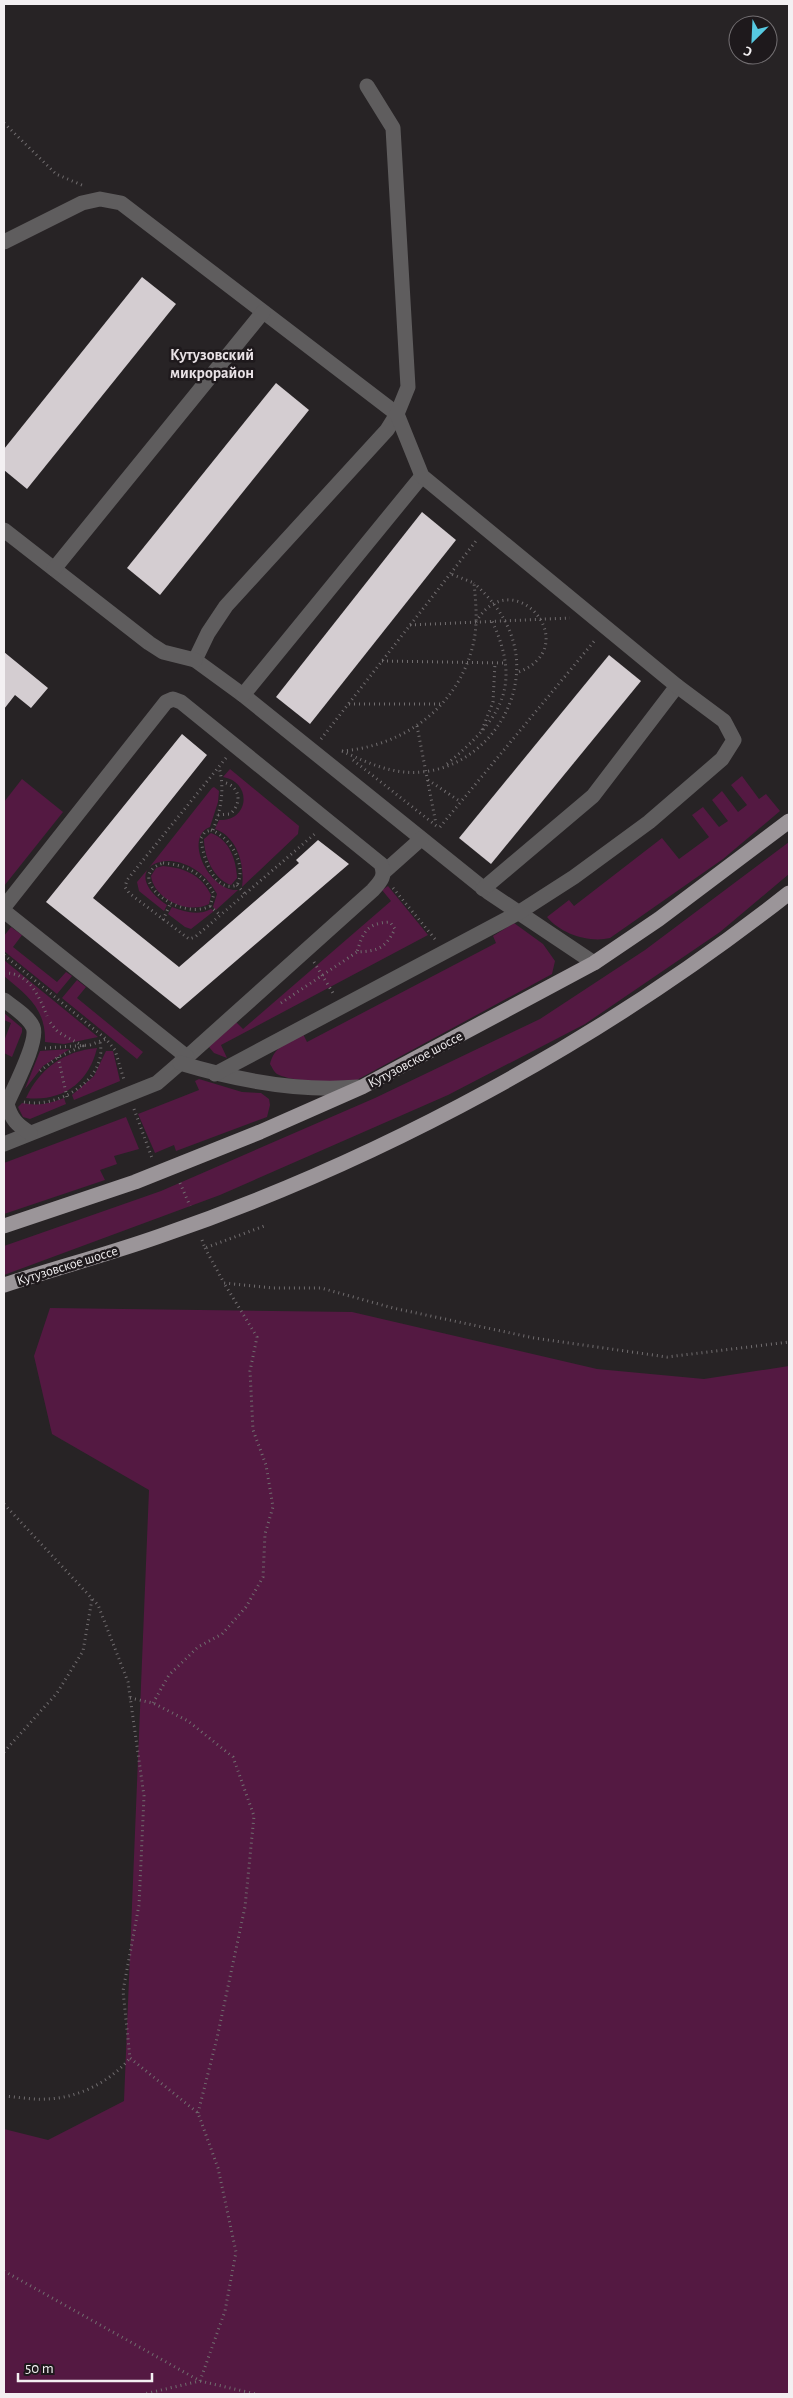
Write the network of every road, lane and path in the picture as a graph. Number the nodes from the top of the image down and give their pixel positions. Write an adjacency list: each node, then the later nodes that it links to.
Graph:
1 (367, 86): 6 (lane)
2 (4, 123): 3 (path)
3 (89, 188)
4 (4, 242): 5 (lane)
5 (263, 312): 6 (lane); 10 (lane)
6 (397, 414): 7 (lane); 21 (lane)
7 (422, 476): 8 (lane); 28 (lane)
8 (486, 529): 11 (path); 14 (lane)
9 (4, 530): 10 (lane)
10 (54, 569): 21 (lane)
11 (451, 574): 12 (path); 19 (path)
12 (474, 584): 13 (path); 17 (path)
13 (494, 603): 15 (path); 16 (path); 17 (path)
14 (593, 617): 15 (path); 20 (lane)
15 (542, 619): 16 (path); 26 (path)
16 (505, 621): 18 (path); 26 (path)
17 (476, 622): 18 (path); 19 (path); 25 (path)
18 (492, 622): 24 (path)
19 (410, 626): 22 (path)
20 (606, 628): 27 (lane); 40 (path)
21 (195, 660): 28 (lane)
22 (382, 662): 25 (path); 29 (path)
23 (495, 663): 24 (path); 25 (path); 32 (path)
24 (505, 663): 32 (path)
25 (467, 664): 30 (path)
26 (516, 673): 36 (path)
27 (677, 686): 50 (lane); 57 (lane)
28 (243, 695): 34 (lane)
29 (348, 704): 30 (path); 34 (path)
30 (442, 704): 31 (path)
31 (417, 726): 37 (path); 37 (path)
32 (478, 738): 36 (path)
33 (236, 746): 35 (path); 42 (lane); 55 (lane)
34 (312, 750): 47 (lane)
35 (219, 767): 39 (path); 59 (path)
36 (443, 768): 37 (path)
37 (426, 771): 38 (path)
38 (428, 780): 40 (path); 44 (path)
39 (222, 782): 41 (path); 41 (path)
40 (461, 802): 45 (path)
41 (218, 815): 46 (path)
42 (326, 820): 48 (lane); 52 (path)
43 (789, 821): 64 (main road, Кутузовское шоссе)
44 (436, 824)
45 (440, 827)
46 (213, 830): 49 (path); 49 (path)
47 (421, 838): 48 (lane); 50 (lane)
48 (383, 876): 60 (lane); 61 (path)
49 (237, 885): 52 (path)
50 (483, 889): 57 (lane)
51 (789, 893): 94 (main road, Кутузовское шоссе)
52 (245, 894): 58 (path)
53 (170, 904): 54 (path); 54 (path); 59 (path)
54 (210, 906): 58 (path)
55 (4, 907)
56 (4, 911): 75 (lane)
57 (518, 913): 61 (lane); 64 (lane)
58 (220, 915): 59 (path)
59 (163, 920)
60 (305, 951): 66 (path); 75 (lane)
61 (445, 951): 69 (lane)
62 (356, 952): 62 (path); 66 (path)
63 (4, 955): 70 (path)
64 (594, 963): 78 (main road, Кутузовское шоссе)
65 (4, 974): 72 (path)
66 (324, 975): 68 (path); 69 (path)
67 (4, 1000): 83 (lane)
68 (282, 1004)
69 (341, 1006): 76 (lane)
70 (106, 1039): 71 (path); 79 (path)
71 (100, 1042): 72 (path); 81 (path)
72 (83, 1046): 73 (path); 74 (path)
73 (40, 1049)
74 (58, 1057): 77 (path); 81 (path)
75 (183, 1060): 76 (lane); 79 (lane)
76 (215, 1074): 78 (lane)
77 (37, 1075)
78 (362, 1087): 90 (main road, Кутузовское шоссе)
79 (127, 1088): 84 (lane); 86 (path)
80 (23, 1096): 81 (path)
81 (67, 1096): 82 (path)
82 (69, 1104)
83 (5, 1105): 84 (lane)
84 (30, 1133): 85 (lane)
85 (4, 1144)
86 (160, 1156)
87 (180, 1182): 88 (path)
88 (190, 1206)
89 (267, 1225): 92 (path)
90 (4, 1226)
91 (202, 1240): 92 (path)
92 (205, 1248): 93 (path)
93 (224, 1283): 95 (path); 99 (path)
94 (4, 1285)
95 (789, 1342)
96 (4, 1504): 97 (path)
97 (92, 1599): 98 (path); 100 (path)
98 (130, 1698): 99 (path); 101 (path)
99 (153, 1702): 103 (path)
100 (4, 1752)
101 (130, 2058): 102 (path); 103 (path)
102 (4, 2096)
103 (198, 2113): 105 (path)
104 (4, 2271): 105 (path)
105 (200, 2381): 106 (path); 107 (path)
106 (144, 2394)
107 (256, 2394)

